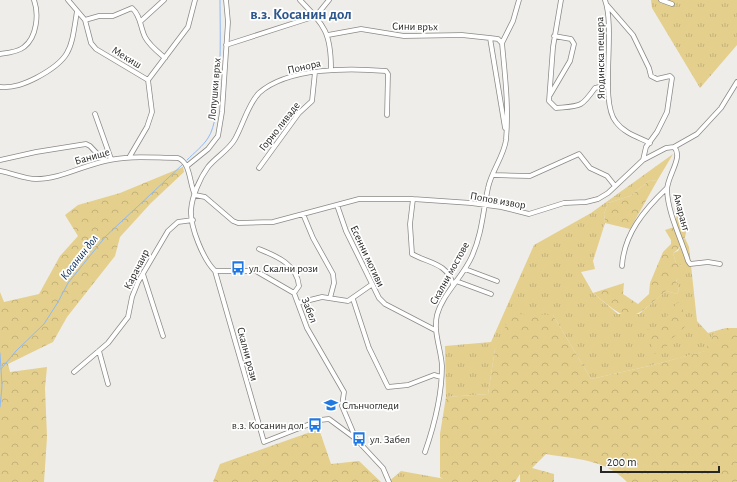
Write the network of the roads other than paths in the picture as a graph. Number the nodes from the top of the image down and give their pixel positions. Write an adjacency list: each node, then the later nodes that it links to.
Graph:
1 (34, 0): 22 (street)
2 (68, 0): 13 (street, Мекиш)
3 (164, 0): 16 (street)
4 (195, 0): 23 (street)
5 (226, 0): 21 (street, Лопушки връх)
6 (300, 0): 14 (street)
7 (329, 0): 14 (street)
8 (519, 0): 20 (street)
9 (561, 0): 18 (street)
10 (661, 0): 12 (street)
11 (606, 2): 28 (street, Ягодинска пещера); 34 (street, Попов извор)
12 (672, 4)
13 (77, 11): 15 (street, Мекиш); 29 (street)
14 (316, 16): 17 (street); 21 (street)
15 (85, 20): 16 (street); 26 (street, Мекиш)
16 (141, 21): 23 (street)
17 (328, 35): 19 (street, Сини връх); 24 (street)
18 (554, 36): 30 (street); 30 (street)
19 (490, 38): 20 (street, Сини връх); 33 (street)
20 (502, 43): 33 (street)
21 (226, 45): 41 (street, Лопушки връх)
22 (0, 54)
23 (164, 58): 26 (street)
24 (331, 70): 25 (street, Понора); 32 (street, Понора)
25 (315, 72): 42 (street, Горно ливаде); 47 (street, Понора)
26 (148, 80): 36 (street, Мекиш)
27 (737, 82): 35 (street)
28 (608, 85): 30 (street); 34 (street, Ягодинска пещера)
29 (0, 87)
30 (550, 95)
31 (95, 114): 37 (street)
32 (387, 115)
33 (505, 128): 44 (street)
34 (650, 143): 39 (street, Попов извор)
35 (674, 147): 39 (street); 46 (street, Амарант)
36 (130, 156): 37 (street, Банище); 41 (street, Банище)
37 (111, 159): 40 (street, Банище)
38 (0, 160): 40 (street)
39 (643, 160): 45 (street, Попов извор)
40 (104, 161): 43 (street, Банище)
41 (187, 166): 47 (street)
42 (259, 168)
43 (0, 172)
44 (494, 175): 45 (street); 50 (street, Скални мостове)
45 (615, 186): 50 (street, Попов извор)
46 (667, 188): 54 (street, Амарант); 55 (street)
47 (195, 195): 51 (street, Попов извор); 52 (street)
48 (413, 199): 49 (street, Попов извор); 50 (street, Попов извор); 60 (street)
49 (337, 205): 51 (street, Попов извор); 61 (street, Есенни мотиви)
50 (485, 205): 56 (street, Скални мостове)
51 (303, 214): 64 (street)
52 (193, 220): 57 (street); 58 (street, Карачаир)
53 (259, 249): 62 (street)
54 (720, 264)
55 (622, 266)
56 (465, 269): 59 (street); 60 (street, Скални мостове)
57 (215, 271): 62 (street, Забел); 73 (street, Скални рози)
58 (143, 274): 68 (street); 69 (street, Карачаир)
59 (497, 281)
60 (454, 283): 63 (street); 67 (street, Скални мостове)
61 (371, 285): 65 (street); 67 (street, Есенни мотиви)
62 (294, 293): 66 (street, Забел)
63 (491, 294)
64 (330, 298): 65 (street); 66 (street)
65 (353, 299): 71 (street)
66 (298, 303): 73 (street, Забел)
67 (435, 330): 71 (street, Скални мостове)
68 (163, 336)
69 (99, 351): 70 (street, Карачаир); 72 (street)
70 (74, 372)
71 (441, 377): 74 (street, Скални мостове)
72 (108, 384)
73 (356, 439): 75 (street, Забел)
74 (425, 452)
75 (389, 482)

